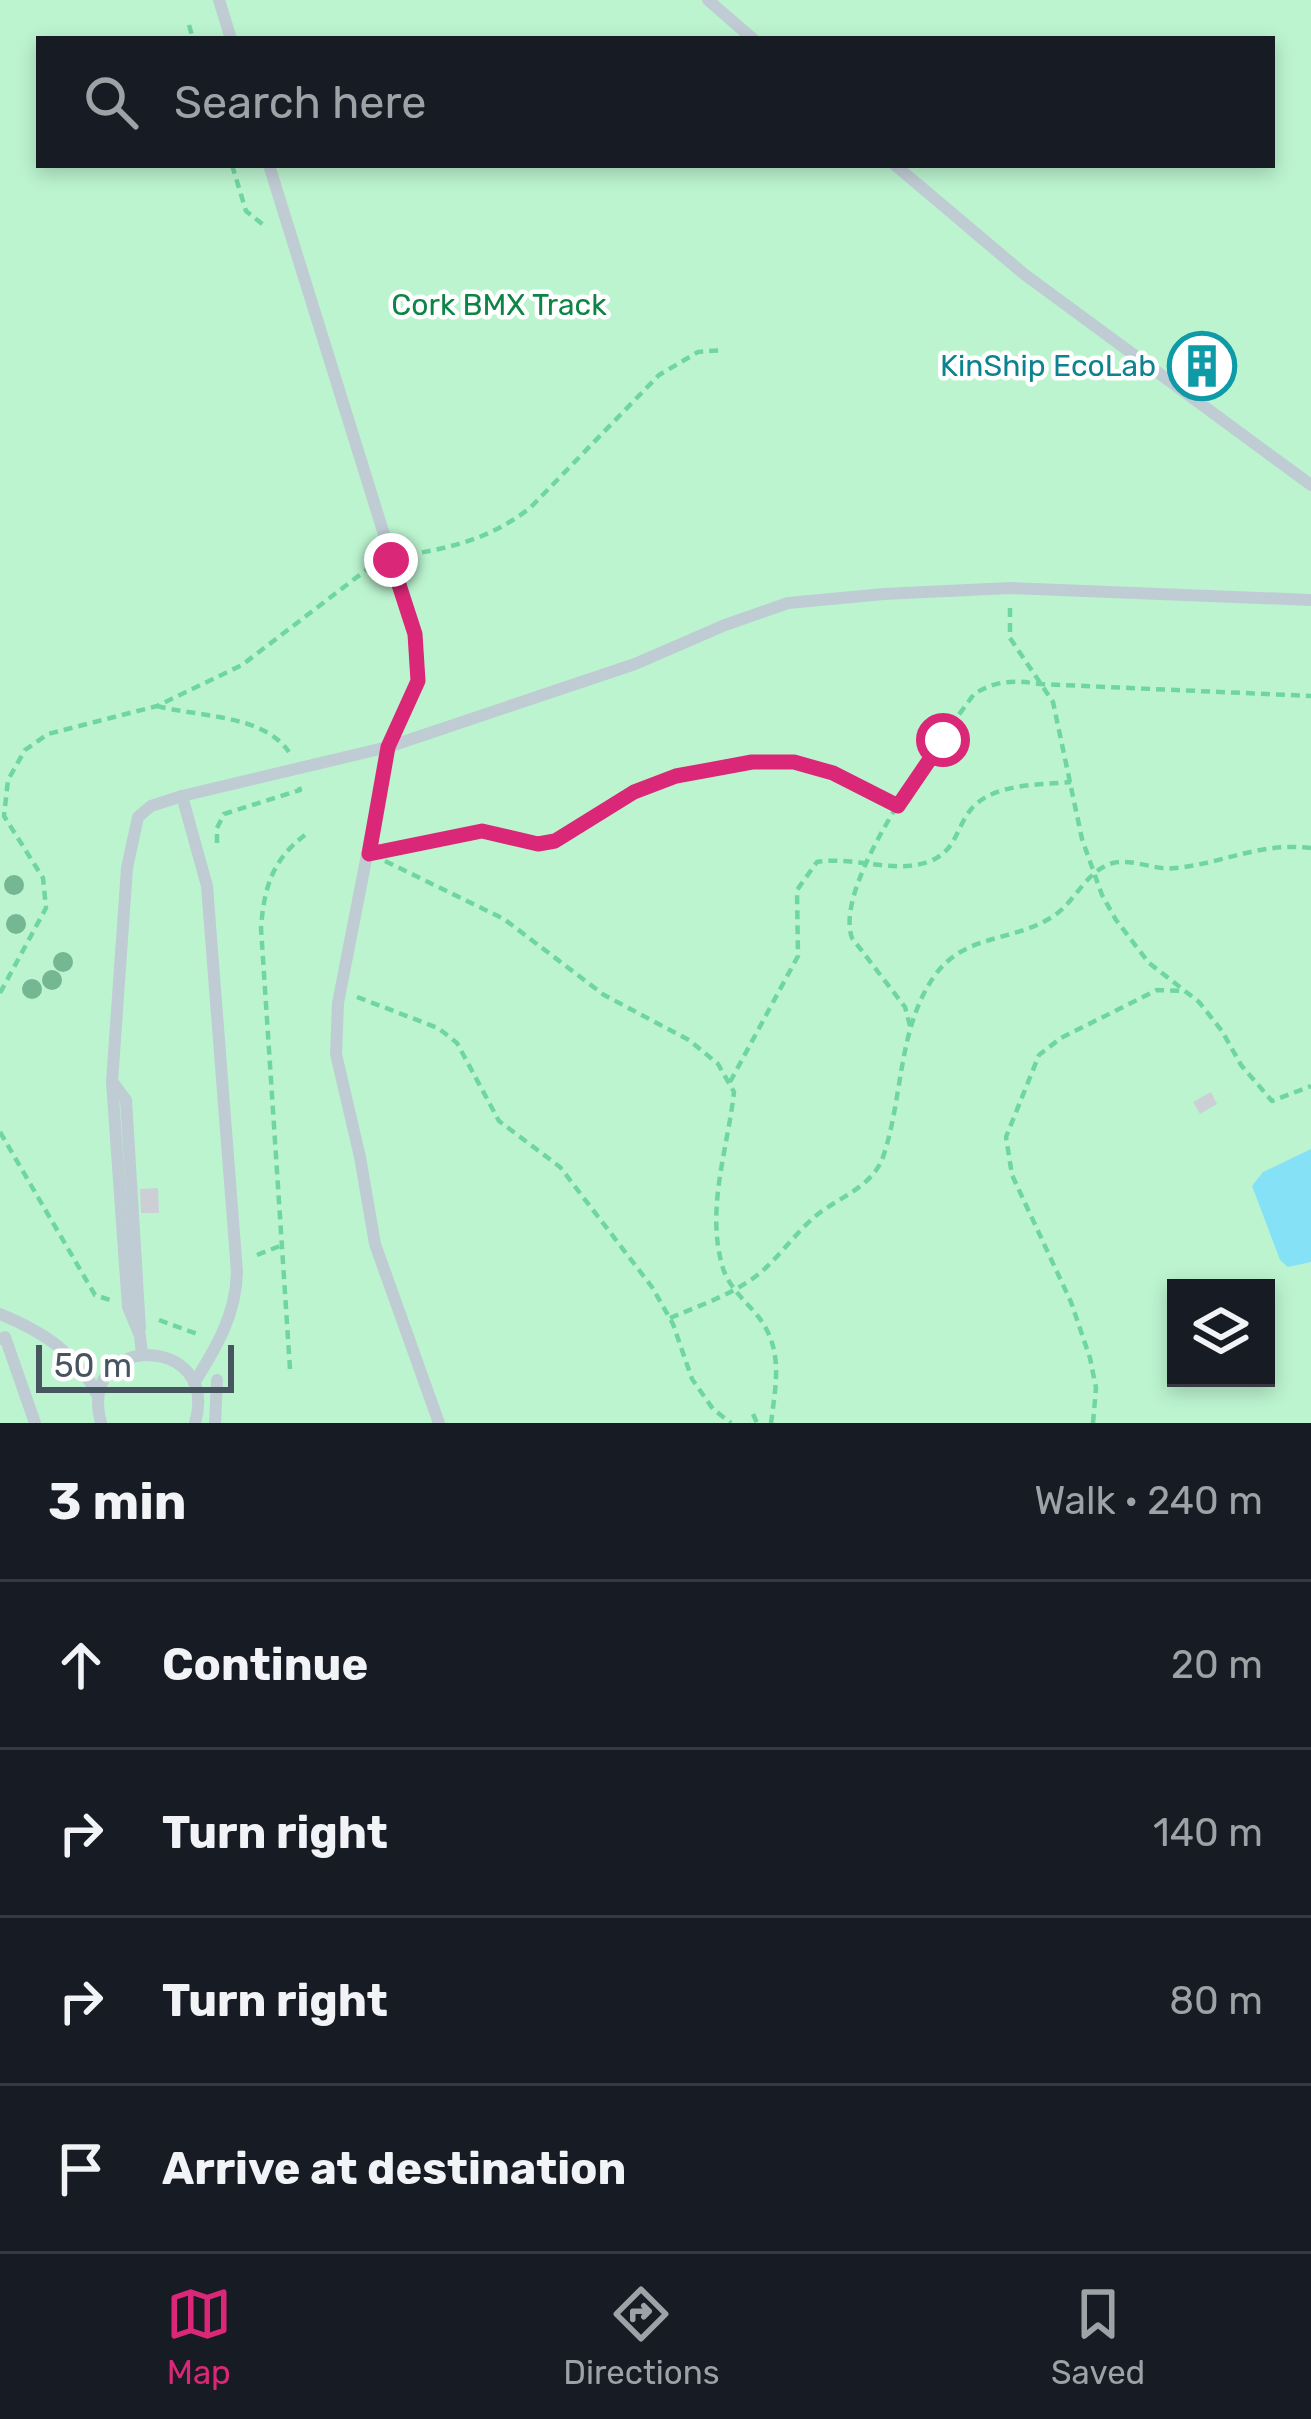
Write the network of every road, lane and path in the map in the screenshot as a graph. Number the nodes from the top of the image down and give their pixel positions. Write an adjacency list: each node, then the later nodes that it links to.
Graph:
1 (218, 0): 5 (lane)
2 (708, 0): 6 (lane)
3 (189, 25): 4 (path)
4 (193, 36)
5 (230, 36)
6 (750, 36)
7 (233, 168): 10 (path)
8 (270, 168): 20 (lane)
9 (899, 168): 12 (lane)
10 (271, 230)
11 (723, 350): 13 (path)
12 (1311, 484)
13 (406, 556)
14 (380, 562): 19 (path)
15 (1010, 588): 16 (lane); 17 (path); 20 (lane)
16 (1311, 600)
17 (1040, 684): 18 (path); 22 (path); 25 (path)
18 (1311, 696)
19 (157, 706): 21 (path); 24 (path)
20 (388, 747): 23 (lane); 28 (lane)
21 (290, 755)
22 (1071, 782): 29 (path); 30 (path)
23 (182, 796): 39 (lane); 41 (lane)
24 (2, 797): 33 (path)
25 (898, 806): 28 (path); 29 (path)
26 (305, 835): 38 (path)
27 (1311, 848): 30 (path)
28 (369, 854): 31 (lane); 35 (path)
29 (863, 863): 34 (path); 35 (path)
30 (1095, 874): 32 (path); 34 (path)
31 (340, 991): 43 (path); 57 (lane)
32 (1184, 991): 36 (path); 61 (path)
33 (0, 993)
34 (911, 1031): 40 (path)
35 (730, 1082): 40 (path)
36 (1311, 1086)
37 (0, 1132): 41 (path)
38 (285, 1244): 39 (path); 48 (path)
39 (237, 1256): 46 (lane)
40 (734, 1290): 43 (path); 60 (path)
41 (134, 1310): 46 (path); 47 (lane)
42 (0, 1314): 44 (lane)
43 (670, 1318): 58 (path)
44 (22, 1323): 45 (lane); 51 (lane)
45 (3, 1338): 53 (lane)
46 (220, 1342): 50 (lane)
47 (142, 1354): 50 (lane); 51 (lane)
48 (290, 1369)
49 (217, 1380): 56 (lane)
50 (194, 1383): 55 (lane)
51 (98, 1396): 54 (lane)
52 (753, 1414): 59 (path)
53 (35, 1423)
54 (101, 1423)
55 (195, 1423)
56 (215, 1423)
57 (440, 1423)
58 (731, 1423)
59 (757, 1423)
60 (771, 1423)
61 (1093, 1423)

